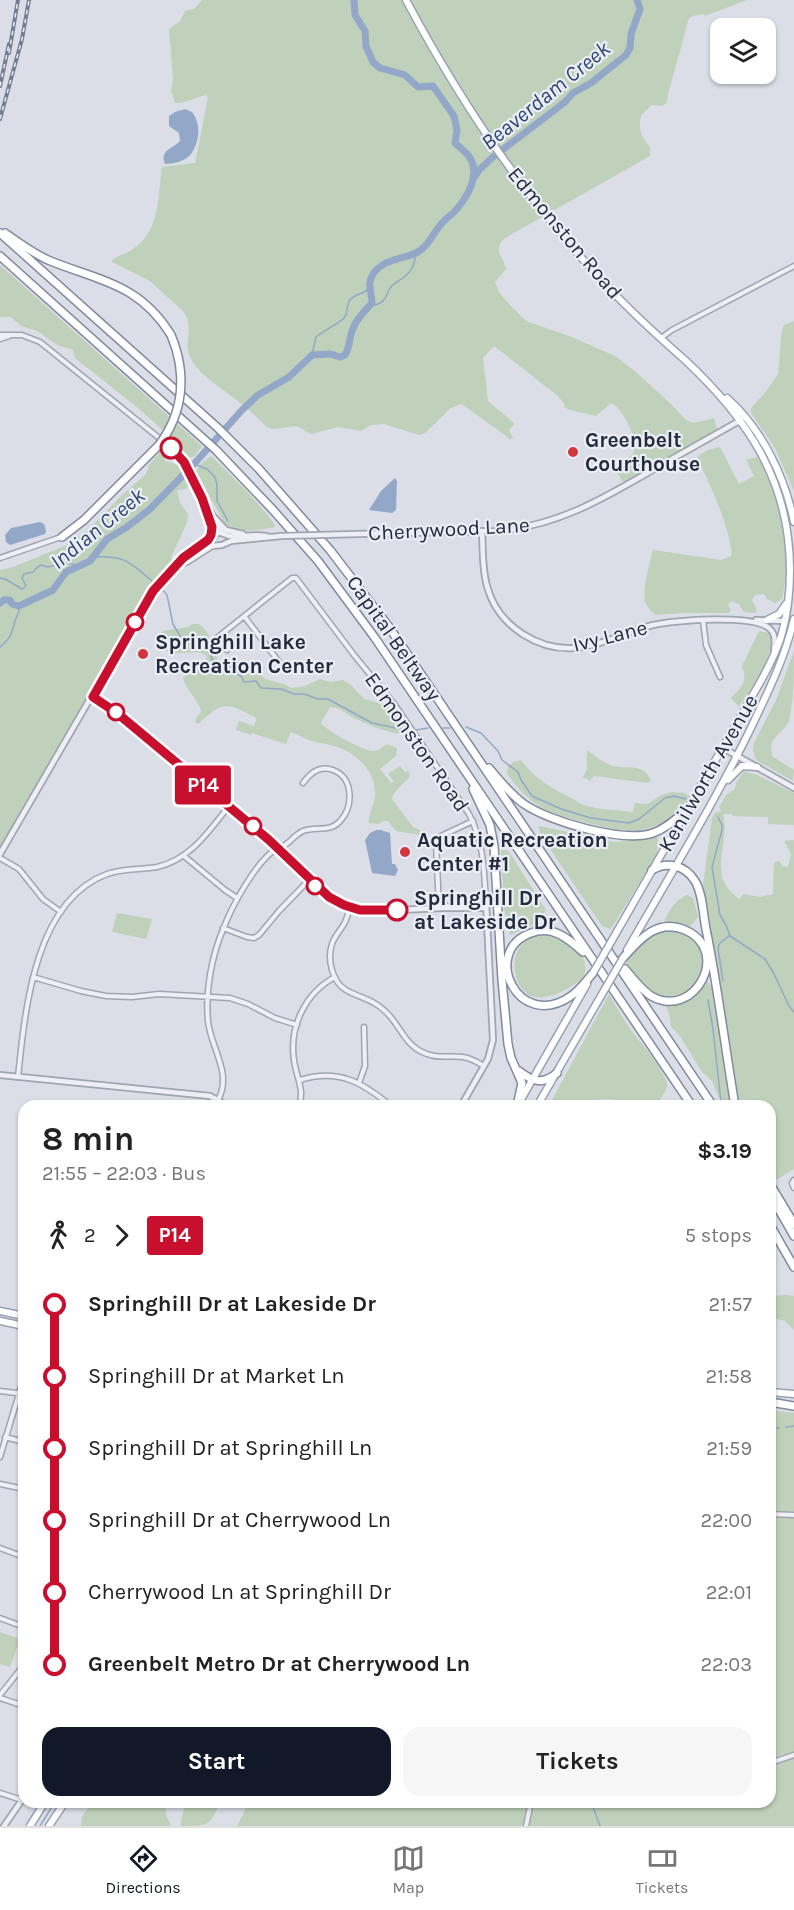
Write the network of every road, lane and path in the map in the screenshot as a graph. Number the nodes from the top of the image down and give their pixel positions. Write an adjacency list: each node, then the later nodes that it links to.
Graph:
1 (406, 0): 6 (main road, Edmonston Road)
2 (0, 231): 14 (highway, bridge); 34 (highway, Capital Beltway)
3 (0, 256): 36 (highway, Capital Beltway)
4 (794, 267): 6 (street)
5 (0, 337): 8 (street)
6 (661, 339): 7 (main road, Edmonston Road)
7 (743, 419): 9 (main road); 10 (street, Cherrywood Lane); 21 (main road, Kenilworth Avenue)
8 (211, 516): 11 (street); 12 (street); 13 (street); 18 (street)
9 (794, 522)
10 (482, 531): 15 (street, Cherrywood Lane, bridge); 24 (street, Ivy Lane)
11 (224, 534): 12 (street, Cherrywood Lane); 13 (street, Cherrywood Lane); 16 (street)
12 (252, 535): 15 (street, Cherrywood Lane)
13 (214, 536): 17 (street); 18 (street)
14 (62, 537): 19 (street)
15 (270, 537): 16 (street, Cherrywood Lane)
16 (226, 542): 17 (street, Cherrywood Lane)
17 (217, 545): 20 (street)
18 (192, 553): 20 (street)
19 (0, 558)
20 (178, 564): 33 (street)
21 (788, 598): 25 (main road); 27 (main road, Kenilworth Avenue)
22 (244, 616): 29 (street, Edmonston Road); 31 (street); 44 (street, Edmonston Road)
23 (794, 619): 28 (main road, Kenilworth Avenue)
24 (703, 620): 26 (street, Ivy Lane); 32 (street)
25 (766, 620): 26 (street, Ivy Lane); 27 (street, Ivy Lane)
26 (745, 621): 30 (street, Ivy Lane)
27 (785, 621): 28 (main road); 30 (main road, Kenilworth Avenue)
28 (788, 639): 37 (main road, Kenilworth Avenue)
29 (228, 650)
30 (773, 656): 35 (main road, Kenilworth Avenue)
31 (286, 671)
32 (720, 677)
33 (93, 697): 42 (street); 46 (street)
34 (457, 728): 43 (highway); 57 (highway, Capital Beltway)
35 (723, 748): 37 (street); 43 (main road, Kenilworth Avenue)
36 (453, 753): 59 (highway, Capital Beltway); 67 (highway)
37 (738, 756): 38 (street); 41 (main road, Kenilworth Avenue)
38 (757, 767): 40 (street); 41 (main road)
39 (303, 783): 45 (street)
40 (794, 788)
41 (718, 792): 48 (main road, Kenilworth Avenue)
42 (229, 806): 45 (street); 47 (street)
43 (688, 809): 49 (main road, Kenilworth Avenue)
44 (472, 821): 52 (street, Edmonston Road); 54 (street)
45 (278, 849): 50 (street); 51 (street)
46 (0, 856): 55 (street)
47 (184, 856): 51 (street); 55 (street)
48 (675, 865): 49 (highway); 58 (main road, Kenilworth Avenue); 83 (highway)
49 (651, 870): 60 (main road, Kenilworth Avenue, bridge)
50 (309, 880): 53 (street); 56 (street)
51 (238, 898): 56 (street)
52 (486, 905): 54 (street); 66 (street, Edmonston Road)
53 (350, 907): 54 (street); 62 (street)
54 (440, 908)
55 (61, 912): 61 (street)
56 (223, 928): 63 (street)
57 (597, 935): 58 (highway); 82 (highway, Capital Beltway)
58 (623, 958): 68 (main road, Kenilworth Avenue, bridge)
59 (592, 961): 60 (highway); 81 (highway, Capital Beltway)
60 (593, 973): 72 (main road, Kenilworth Avenue)
61 (33, 977): 63 (street); 70 (street)
62 (334, 977): 64 (street); 66 (street)
63 (208, 997): 64 (street); 74 (street)
64 (297, 1025): 71 (street)
65 (364, 1027): 73 (street)
66 (484, 1066): 77 (street, Edmonston Road)
67 (515, 1067): 72 (highway); 78 (highway)
68 (557, 1073): 72 (highway); 80 (main road, Kenilworth Avenue)
69 (0, 1075): 70 (street)
70 (18, 1077): 74 (street)
71 (300, 1080): 73 (street); 75 (street)
72 (531, 1080): 79 (main road, Kenilworth Avenue)
73 (359, 1083): 76 (street)
74 (218, 1100)
75 (300, 1100)
76 (384, 1100)
77 (464, 1100)
78 (518, 1100)
79 (520, 1100)
80 (541, 1100)
81 (688, 1100)
82 (709, 1100)
83 (734, 1100)
84 (794, 1180): 85 (street)
85 (794, 1188)
86 (776, 1194): 88 (highway)
87 (776, 1204): 89 (highway)
88 (794, 1224)
89 (794, 1236)
90 (776, 1237): 91 (highway)
91 (794, 1267)
92 (0, 1311): 93 (main road)
93 (18, 1315)
94 (0, 1321): 95 (main road)
95 (18, 1325)
96 (0, 1390): 97 (street)
97 (18, 1392)
98 (776, 1392): 99 (main road)
99 (794, 1394)
100 (776, 1403): 102 (highway)
101 (18, 1404): 103 (street)
102 (794, 1405)
103 (6, 1437): 104 (street); 105 (street)
104 (18, 1440)
105 (0, 1457)
106 (0, 1484): 107 (street)
107 (18, 1488)
108 (776, 1514): 109 (street)
109 (794, 1515)
110 (0, 1548): 111 (street)
111 (18, 1555)
112 (0, 1618): 113 (street)
113 (18, 1626)
114 (18, 1673): 115 (street)
115 (0, 1696): 116 (street)
116 (18, 1704)
117 (794, 1755): 118 (street)
118 (776, 1761)
119 (0, 1793): 120 (street)
120 (18, 1797)
121 (18, 1805): 125 (street)
122 (41, 1808): 126 (main road)
123 (61, 1808): 127 (main road)
124 (530, 1808): 128 (street)
125 (4, 1826)
126 (30, 1826)
127 (49, 1826)
128 (526, 1826)

